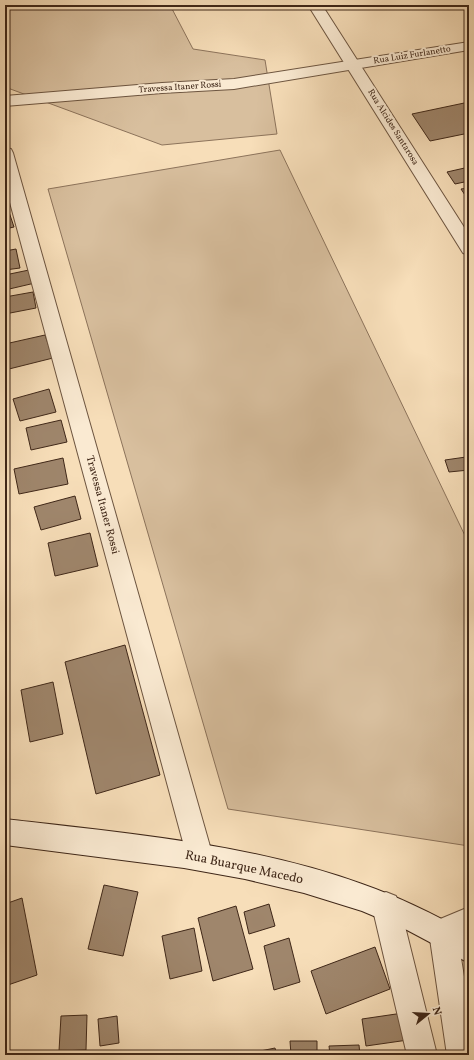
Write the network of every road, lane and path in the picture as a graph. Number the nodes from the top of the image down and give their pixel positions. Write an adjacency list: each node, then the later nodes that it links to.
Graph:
1 (315, 5): 3 (street, Rua Alcides Santarosa)
2 (469, 46): 3 (street, Rua Luiz Furlanetto)
3 (354, 65): 4 (street, Travessa Itaner Rossi); 6 (street, Rua Alcides Santarosa)
4 (5, 101)
5 (5, 153): 8 (street, Travessa Itaner Rossi)
6 (469, 249)
7 (5, 832): 8 (street, Rua Buarque Macedo)
8 (200, 857): 9 (street, Rua Buarque Macedo)
9 (386, 906): 11 (street, Rua Buarque Macedo); 13 (street)
10 (469, 921): 11 (street)
11 (443, 932): 12 (street, Rua Buarque Macedo); 14 (street)
12 (469, 949)
13 (422, 1055)
14 (462, 1055)

